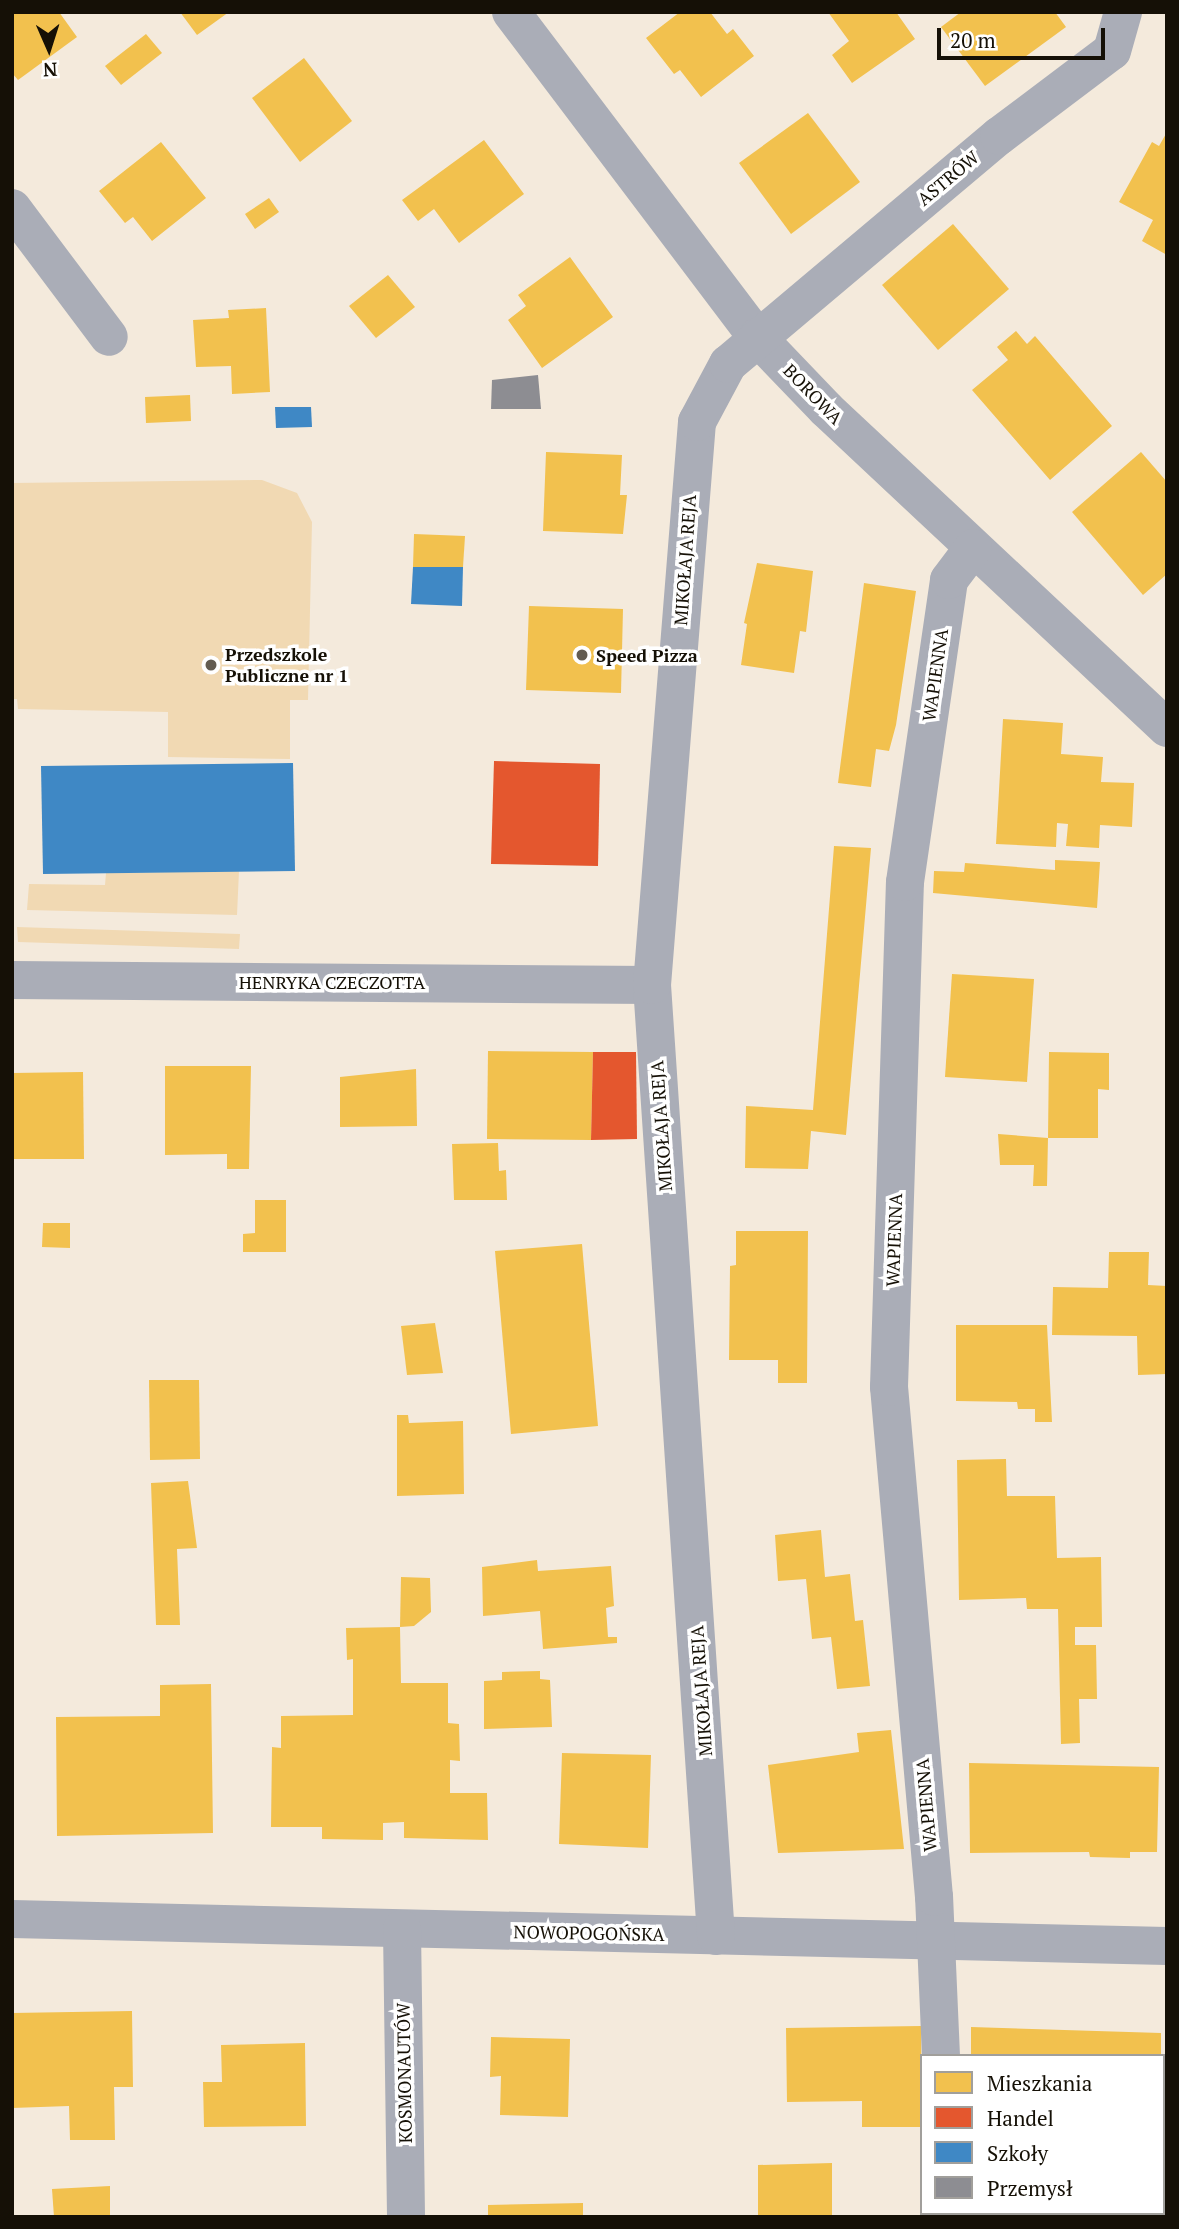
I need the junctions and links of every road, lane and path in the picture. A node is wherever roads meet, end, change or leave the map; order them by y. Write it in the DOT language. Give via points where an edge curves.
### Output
graph roads {
  1 [pos="511,12"];
  2 [pos="1123,12"];
  3 [pos="12,208"];
  4 [pos="109,337"];
  5 [pos="757,337"];
  6 [pos="973,548"];
  7 [pos="1167,728"];
  8 [pos="12,980"];
  9 [pos="652,985"];
  10 [pos="12,1919"];
  11 [pos="402,1929"];
  12 [pos="716,1936"];
  13 [pos="936,1941"];
  14 [pos="1167,1947"];
  15 [pos="941,2054"];
  16 [pos="406,2217"];
  1 -- 5 [label="street, BOROWA"];
  2 -- 5 [label="street, ASTRÓW" via="1112,51 999,136"];
  3 -- 4 [label="street"];
  5 -- 6 [label="street, BOROWA"];
  5 -- 9 [label="street, MIKOŁAJA REJA" via="728,364 697,422"];
  6 -- 7 [label="street, BOROWA"];
  6 -- 13 [label="street, WAPIENNA" via="949,580 905,882 890,1360"];
  8 -- 9 [label="street, HENRYKA CZECZOTTA"];
  9 -- 12 [label="street, MIKOŁAJA REJA"];
  10 -- 11 [label="street, NOWOPOGOŃSKA"];
  11 -- 12 [label="street, NOWOPOGOŃSKA"];
  11 -- 16 [label="street, KOSMONAUTÓW"];
  12 -- 13 [label="street, NOWOPOGOŃSKA"];
  13 -- 14 [label="street, NOWOPOGOŃSKA"];
  13 -- 15 [label="street, WAPIENNA"];
}
